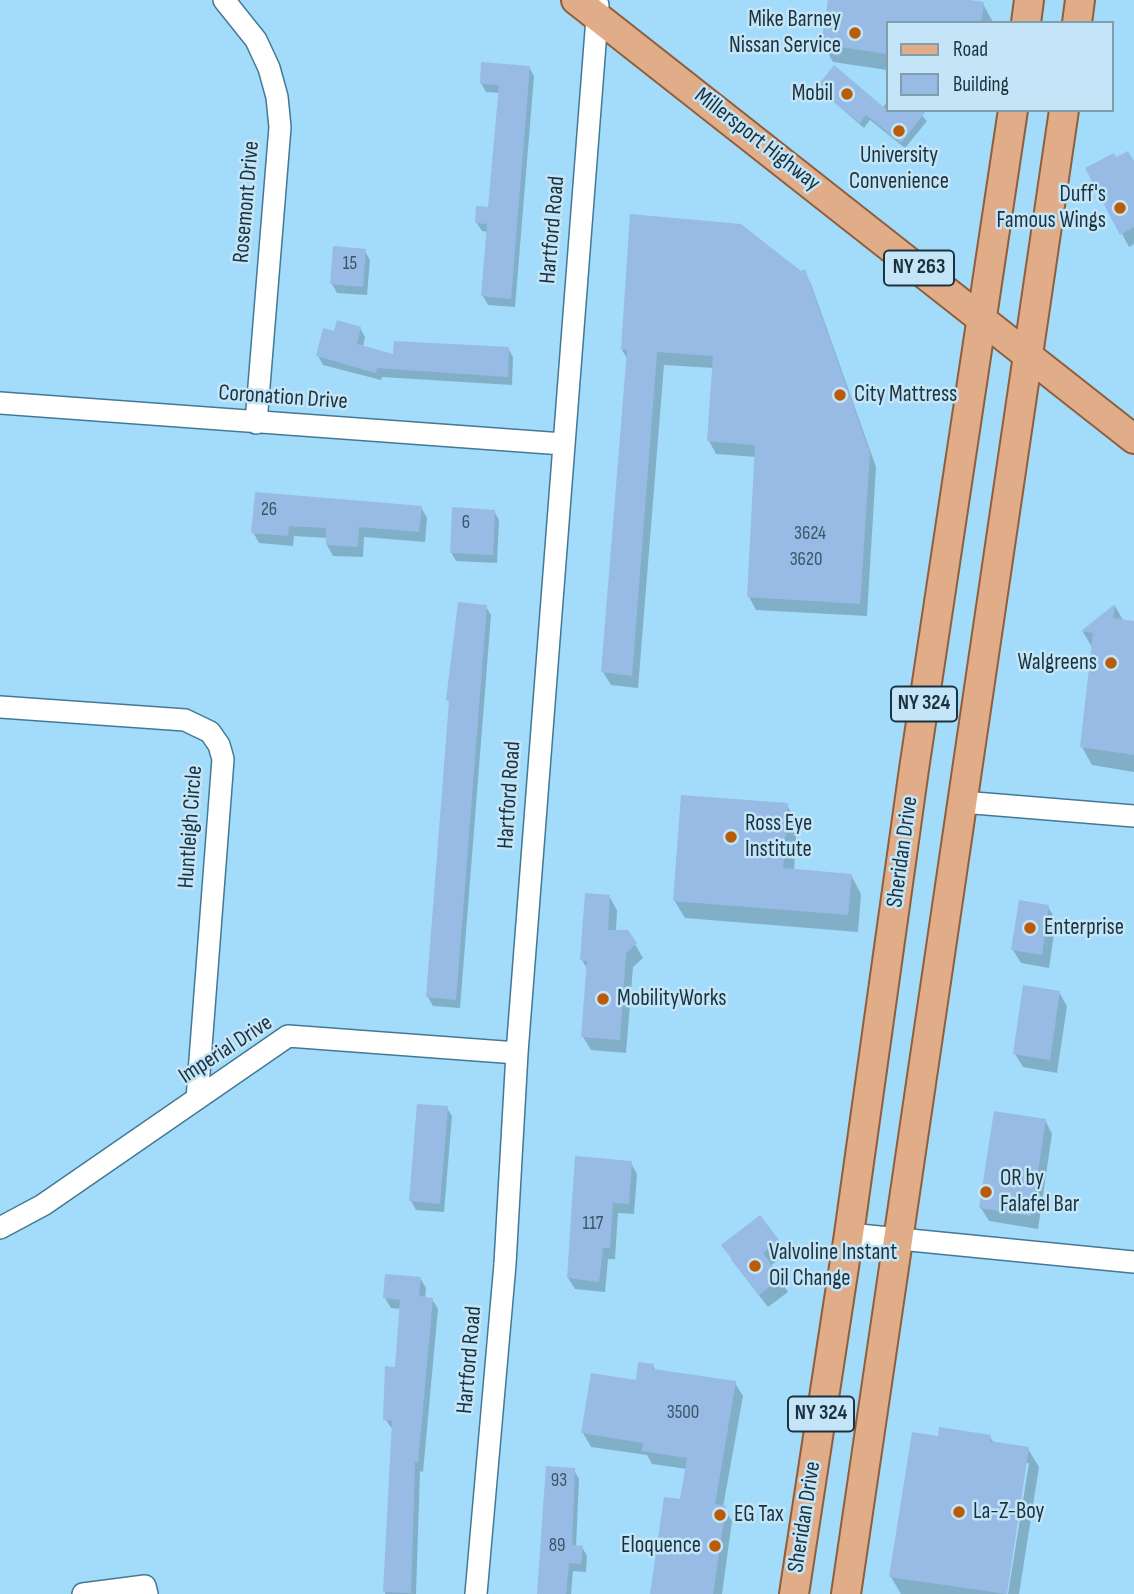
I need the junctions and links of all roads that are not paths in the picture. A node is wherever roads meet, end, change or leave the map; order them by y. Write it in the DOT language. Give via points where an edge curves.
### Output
graph roads {
  1 [pos="224,0"];
  2 [pos="1029,0"];
  3 [pos="1080,0"];
  4 [pos="591,5"];
  5 [pos="1026,21"];
  6 [pos="1077,21"];
  7 [pos="1013,112"];
  8 [pos="1064,112"];
  9 [pos="982,318"];
  10 [pos="1028,356"];
  11 [pos="0,403"];
  12 [pos="256,423"];
  13 [pos="1131,431"];
  14 [pos="563,444"];
  15 [pos="0,707"];
  16 [pos="962,802"];
  17 [pos="1134,816"];
  18 [pos="517,1053"];
  19 [pos="197,1099"];
  20 [pos="0,1228"];
  21 [pos="849,1234"];
  22 [pos="898,1238"];
  23 [pos="1134,1262"];
  24 [pos="83,1594"];
  25 [pos="147,1594"];
  26 [pos="476,1594"];
  27 [pos="794,1594"];
  28 [pos="846,1594"];
  1 -- 12 [label="street, Rosemont Drive" via="256,40 269,68 280,127"];
  2 -- 5 [label="main road"];
  3 -- 6 [label="main road"];
  4 -- 9 [label="main road, Millersport Highway / NY 263"];
  4 -- 14 [label="street, Hartford Road"];
  7 -- 9 [label="main road, Sheridan Drive / NY 324"];
  8 -- 10 [label="main road, NY 324"];
  9 -- 10 [label="main road, Millersport Highway / NY 263"];
  9 -- 21 [label="main road, Sheridan Drive / NY 324"];
  10 -- 13 [label="main road, Millersport Highway / NY 263"];
  10 -- 16 [label="main road, NY 324"];
  11 -- 12 [label="street, Coronation Drive"];
  12 -- 14 [label="street, Coronation Drive"];
  14 -- 18 [label="street, Hartford Road"];
  15 -- 19 [label="street, Huntleigh Circle" via="185,720 210,732 219,745 223,759"];
  16 -- 17 [label="street"];
  16 -- 22 [label="main road, NY 324"];
  18 -- 19 [label="street, Imperial Drive" via="288,1036"];
  18 -- 26 [label="street, Hartford Road" via="505,1264"];
  19 -- 20 [label="street, Imperial Drive" via="43,1205"];
  21 -- 22 [label="street"];
  21 -- 27 [label="main road, Sheridan Drive / NY 324"];
  22 -- 23 [label="street"];
  22 -- 28 [label="main road, NY 324"];
  24 -- 25 [label="street" via="145,1586"];
}
